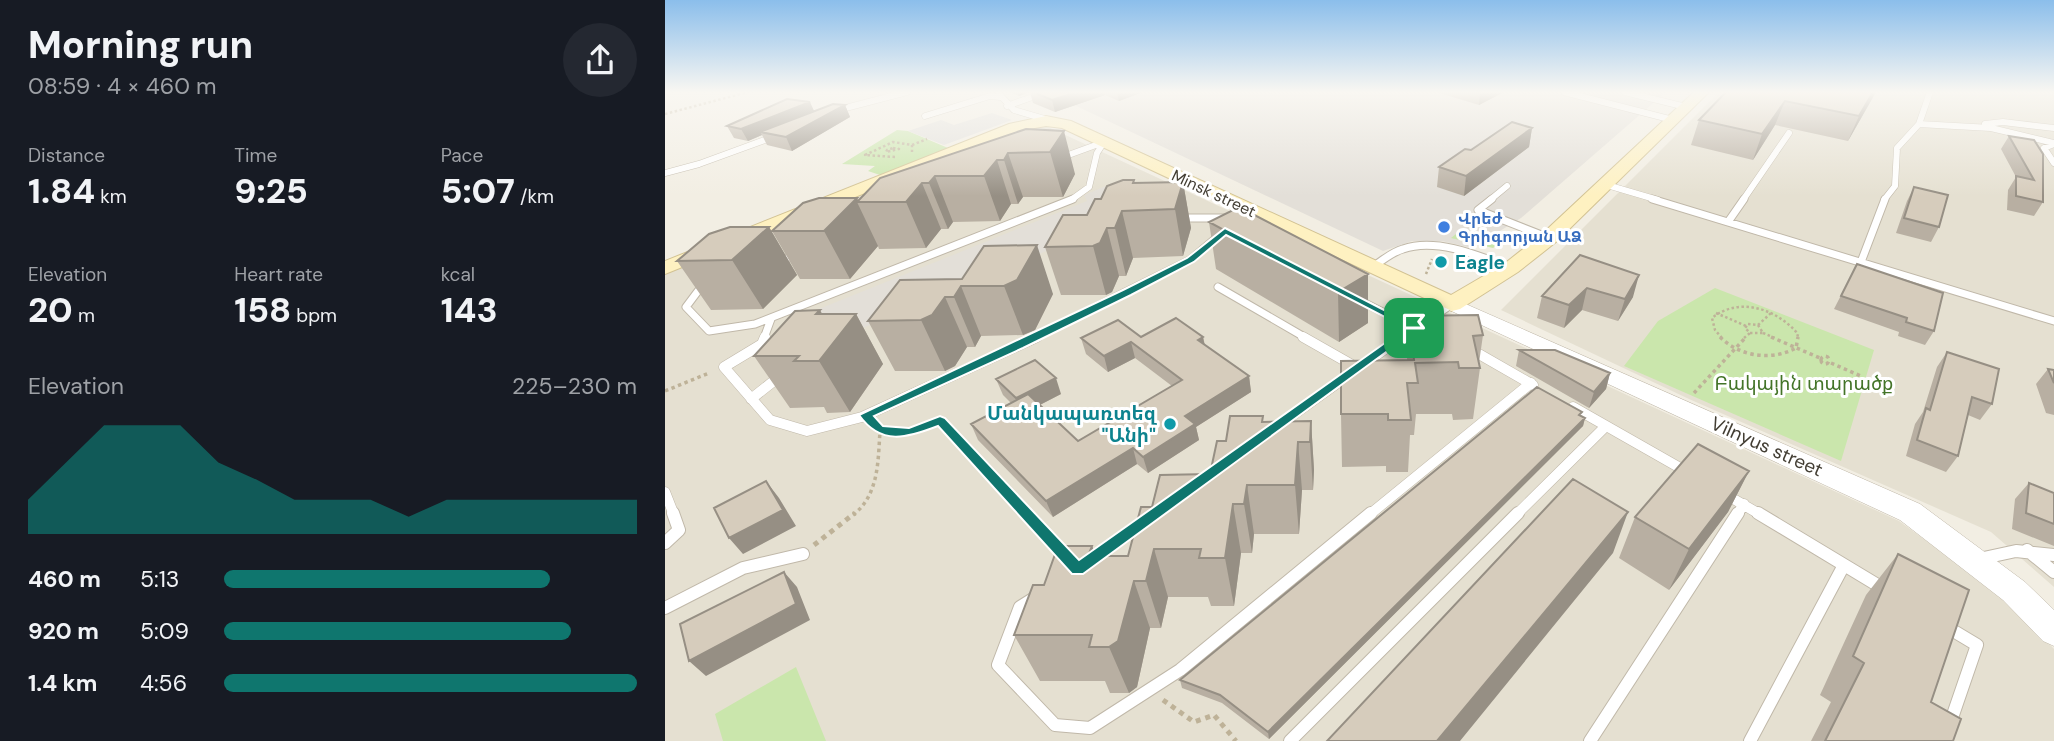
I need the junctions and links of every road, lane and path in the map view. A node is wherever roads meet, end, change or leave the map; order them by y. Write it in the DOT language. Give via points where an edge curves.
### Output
graph roads {
  1 [pos="1017,127"];
  2 [pos="1071,127"];
  3 [pos="1667,127"];
  4 [pos="1917,127"];
  5 [pos="1971,127"];
  6 [pos="784,132"];
  7 [pos="1789,133"];
  8 [pos="927,139"];
  9 [pos="1104,142"];
  10 [pos="2054,143"];
  11 [pos="881,145"];
  12 [pos="912,145"];
  13 [pos="888,151"];
  14 [pos="877,156"];
  15 [pos="925,163"];
  16 [pos="2054,163"];
  17 [pos="665,173"];
  18 [pos="1607,185"];
  19 [pos="1507,186"];
  20 [pos="1167,218"];
  21 [pos="1728,222"];
  22 [pos="1225,231"];
  23 [pos="1237,237"];
  24 [pos="1549,238"];
  25 [pos="1861,262"];
  26 [pos="1374,266"];
  27 [pos="665,268"];
  28 [pos="1511,268"];
  29 [pos="1218,287"];
  30 [pos="1343,292"];
  31 [pos="1452,304"];
  32 [pos="1716,313"];
  33 [pos="1771,313"];
  34 [pos="771,318"];
  35 [pos="2054,321"];
  36 [pos="1418,325"];
  37 [pos="1758,325"];
  38 [pos="1746,326"];
  39 [pos="1434,329"];
  40 [pos="1750,333"];
  41 [pos="1763,333"];
  42 [pos="1458,343"];
  43 [pos="1734,346"];
  44 [pos="1796,348"];
  45 [pos="724,368"];
  46 [pos="1358,368"];
  47 [pos="784,373"];
  48 [pos="1863,377"];
  49 [pos="665,391"];
  50 [pos="751,399"];
  51 [pos="1563,402"];
  52 [pos="1681,408"];
  53 [pos="865,415"];
  54 [pos="1606,426"];
  55 [pos="880,431"];
  56 [pos="1268,432"];
  57 [pos="1698,478"];
  58 [pos="1709,485"];
  59 [pos="665,492"];
  60 [pos="1744,504"];
  61 [pos="1156,513"];
  62 [pos="665,543"];
  63 [pos="2025,549"];
  64 [pos="803,554"];
  65 [pos="2054,555"];
  66 [pos="1974,561"];
  67 [pos="1844,565"];
  68 [pos="1077,569"];
  69 [pos="2054,572"];
  70 [pos="1050,587"];
  71 [pos="1899,598"];
  72 [pos="665,608"];
  73 [pos="1933,618"];
  74 [pos="2054,631"];
  75 [pos="1150,691"];
  76 [pos="1236,741"];
  77 [pos="1290,741"];
  78 [pos="1590,741"];
  79 [pos="1750,741"];
  80 [pos="1944,741"];
  1 -- 15 [label="main road, Minsk street"];
  2 -- 9 [label="main road, Minsk street"];
  3 -- 18 [label="main road"];
  4 -- 25 [label="lane" via="1897,148 1895,186 1886,195"];
  5 -- 10 [label="lane"];
  6 -- 17 [label="lane"];
  7 -- 21 [label="lane"];
  8 -- 12 [label="path"];
  9 -- 26 [label="main road, Minsk street" via="1249,215"];
  9 -- 34 [label="lane" via="1089,187 1070,201"];
  9 -- 34 [label="lane" via="698,291 686,307 709,331"];
  10 -- 16 [label="lane" via="2044,148"];
  11 -- 12 [label="path" via="902,141"];
  11 -- 13 [label="path"];
  11 -- 14 [label="path" via="865,155"];
  12 -- 13 [label="path" via="913,152 904,155 896,152 899,149"];
  13 -- 14 [label="path"];
  14 -- 15 [label="path"];
  15 -- 27 [label="main road, Minsk street"];
  18 -- 21 [label="lane"];
  18 -- 24 [label="main road"];
  19 -- 24 [label="lane" via="1478,210"];
  20 -- 22 [label="lane" via="1232,222"];
  21 -- 25 [label="lane"];
  22 -- 23 [label="lane"];
  22 -- 53 [label="lane" via="1191,260"];
  24 -- 28 [label="main road"];
  25 -- 35 [label="lane"];
  26 -- 28 [label="lane" via="1403,248 1437,247"];
  26 -- 31 [label="main road, Minsk street"];
  28 -- 31 [label="main road"];
  29 -- 46 [label="lane"];
  30 -- 36 [label="lane"];
  31 -- 36 [label="lane"];
  31 -- 52 [label="street, Vilnyus street"];
  32 -- 33 [label="path" via="1742,306"];
  32 -- 38 [label="path"];
  32 -- 43 [label="path" via="1712,318 1716,332"];
  33 -- 37 [label="path"];
  33 -- 44 [label="path" via="1793,327 1799,341"];
  34 -- 45 [label="lane" via="762,344"];
  36 -- 39 [label="lane"];
  36 -- 46 [label="lane"];
  37 -- 38 [label="path"];
  37 -- 41 [label="path"];
  38 -- 40 [label="path"];
  40 -- 41 [label="path"];
  40 -- 43 [label="path"];
  41 -- 44 [label="path"];
  42 -- 75 [label="lane" via="1536,386"];
  43 -- 44 [label="path" via="1771,356"];
  43 -- 52 [label="path"];
  44 -- 48 [label="path"];
  45 -- 49 [label="path"];
  45 -- 50 [label="lane"];
  46 -- 56 [label="lane"];
  47 -- 50 [label="lane"];
  50 -- 53 [label="lane" via="769,420 807,431"];
  51 -- 54 [label="lane"];
  52 -- 66 [label="street, Vilnyus street" via="1910,512"];
  53 -- 55 [label="path"];
  54 -- 57 [label="lane"];
  54 -- 77 [label="lane"];
  55 -- 64 [label="path" via="876,482 860,510"];
  55 -- 68 [label="path" via="910,433 940,421"];
  58 -- 60 [label="lane"];
  59 -- 62 [label="lane" via="679,530"];
  60 -- 67 [label="lane"];
  60 -- 78 [label="lane"];
  61 -- 68 [label="lane"];
  63 -- 65 [label="lane"];
  63 -- 66 [label="lane" via="1999,551"];
  63 -- 69 [label="lane"];
  64 -- 72 [label="lane" via="743,568"];
  66 -- 74 [label="street, Vilnyus street" via="2014,591"];
  67 -- 71 [label="lane"];
  67 -- 79 [label="lane"];
  70 -- 75 [label="lane" via="1020,607 998,665 1055,725 1090,728"];
  73 -- 80 [label="lane" via="1977,645"];
  75 -- 76 [label="path" via="1194,722 1214,715"];
}
